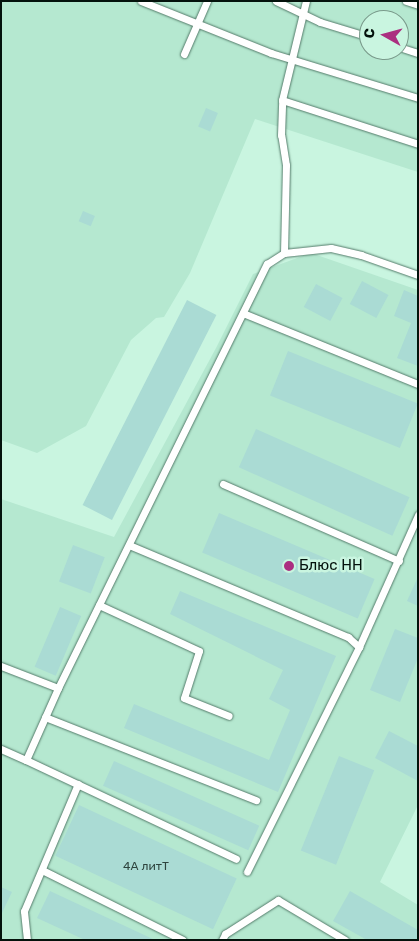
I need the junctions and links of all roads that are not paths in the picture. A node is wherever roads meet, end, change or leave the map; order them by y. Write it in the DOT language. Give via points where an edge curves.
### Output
graph roads {
  1 [pos="141,1"];
  2 [pos="207,1"];
  3 [pos="276,1"];
  4 [pos="306,1"];
  5 [pos="406,1"];
  6 [pos="418,5"];
  7 [pos="303,13"];
  8 [pos="197,23"];
  9 [pos="359,34"];
  10 [pos="184,54"];
  11 [pos="293,58"];
  12 [pos="418,98"];
  13 [pos="282,100"];
  14 [pos="418,144"];
  15 [pos="284,253"];
  16 [pos="418,274"];
  17 [pos="243,313"];
  18 [pos="418,384"];
  19 [pos="223,484"];
  20 [pos="418,516"];
  21 [pos="128,545"];
  22 [pos="399,561"];
  23 [pos="99,605"];
  24 [pos="359,647"];
  25 [pos="1,666"];
  26 [pos="58,688"];
  27 [pos="229,716"];
  28 [pos="45,717"];
  29 [pos="1,749"];
  30 [pos="26,760"];
  31 [pos="78,784"];
  32 [pos="256,800"];
  33 [pos="236,859"];
  34 [pos="42,870"];
  35 [pos="247,872"];
  36 [pos="27,940"];
  37 [pos="183,940"];
  38 [pos="222,940"];
  39 [pos="345,940"];
  1 -- 8 [label="lane"];
  2 -- 8 [label="lane"];
  3 -- 7 [label="lane"];
  4 -- 7 [label="lane"];
  5 -- 6 [label="lane"];
  7 -- 9 [label="lane"];
  7 -- 11 [label="lane"];
  8 -- 10 [label="lane"];
  8 -- 11 [label="lane" via="271,53"];
  11 -- 12 [label="lane"];
  11 -- 13 [label="lane"];
  13 -- 14 [label="lane"];
  13 -- 15 [label="lane" via="281,135 286,165"];
  15 -- 16 [label="lane" via="331,248"];
  15 -- 17 [label="lane" via="267,264"];
  17 -- 18 [label="lane"];
  17 -- 21 [label="lane"];
  19 -- 22 [label="lane"];
  20 -- 22 [label="lane"];
  21 -- 23 [label="lane"];
  21 -- 24 [label="lane" via="348,637"];
  22 -- 24 [label="lane"];
  23 -- 26 [label="lane"];
  23 -- 27 [label="lane" via="199,651 184,698"];
  24 -- 35 [label="lane"];
  25 -- 26 [label="lane"];
  26 -- 28 [label="lane"];
  28 -- 30 [label="lane"];
  28 -- 32 [label="lane"];
  29 -- 30 [label="lane"];
  30 -- 31 [label="lane"];
  31 -- 33 [label="lane"];
  31 -- 34 [label="lane"];
  34 -- 36 [label="lane" via="24,911"];
  34 -- 37 [label="lane"];
  38 -- 39 [label="lane" via="225,934 278,900"];
}
